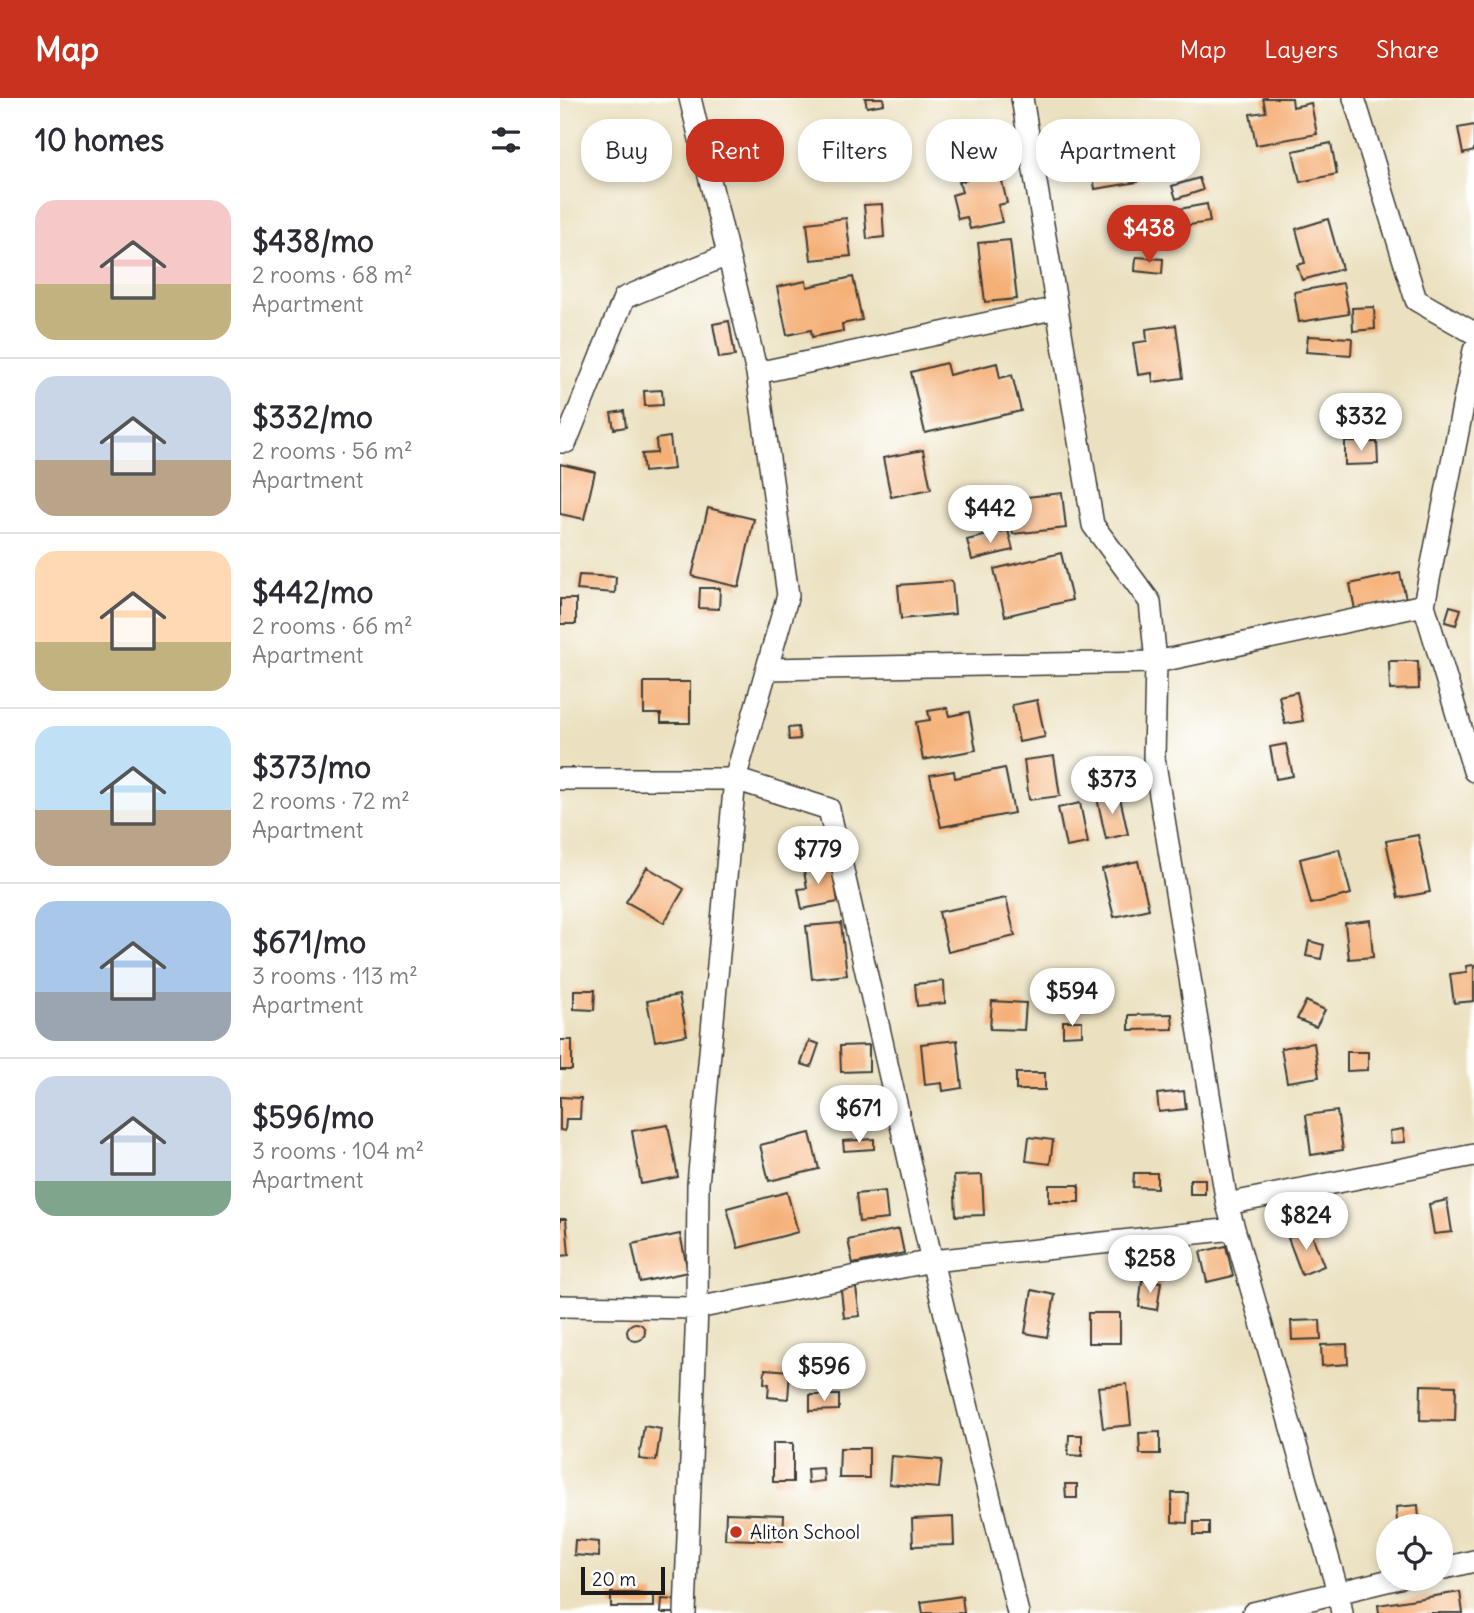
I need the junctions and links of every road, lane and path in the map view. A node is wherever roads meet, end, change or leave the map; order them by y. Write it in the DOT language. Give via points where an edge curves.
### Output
graph roads {
  1 [pos="690,98"];
  2 [pos="1354,98"];
  3 [pos="1025,99"];
  4 [pos="727,255"];
  5 [pos="1057,309"];
  6 [pos="1474,332"];
  7 [pos="1474,350"];
  8 [pos="757,373"];
  9 [pos="560,442"];
  10 [pos="1424,605"];
  11 [pos="1156,662"];
  12 [pos="766,669"];
  13 [pos="1474,771"];
  14 [pos="560,779"];
  15 [pos="735,779"];
  16 [pos="1474,1155"];
  17 [pos="1227,1204"];
  18 [pos="1234,1229"];
  19 [pos="932,1261"];
  20 [pos="560,1306"];
  21 [pos="697,1308"];
  22 [pos="1474,1562"];
  23 [pos="1453,1566"];
  24 [pos="1376,1588"];
  25 [pos="1340,1603"];
  26 [pos="685,1613"];
  27 [pos="1018,1613"];
  28 [pos="1253,1613"];
  1 -- 4 [label="street"];
  2 -- 6 [label="street" via="1416,300"];
  3 -- 5 [label="street"];
  4 -- 8 [label="street"];
  4 -- 9 [label="street" via="624,298 566,442"];
  5 -- 8 [label="street"];
  5 -- 11 [label="street" via="1093,525 1150,602"];
  7 -- 10 [label="street"];
  8 -- 12 [label="street" via="788,595"];
  10 -- 11 [label="street"];
  10 -- 13 [label="street"];
  11 -- 12 [label="street"];
  11 -- 17 [label="street" via="1154,758"];
  12 -- 15 [label="street"];
  14 -- 15 [label="street"];
  15 -- 19 [label="street" via="828,809"];
  15 -- 21 [label="street" via="698,1184"];
  16 -- 17 [label="street"];
  17 -- 18 [label="street"];
  18 -- 19 [label="street"];
  18 -- 25 [label="street"];
  19 -- 21 [label="street"];
  19 -- 27 [label="street"];
  20 -- 21 [label="street"];
  21 -- 26 [label="street"];
  22 -- 23 [label="street"];
  24 -- 25 [label="street"];
  25 -- 28 [label="street"];
}
